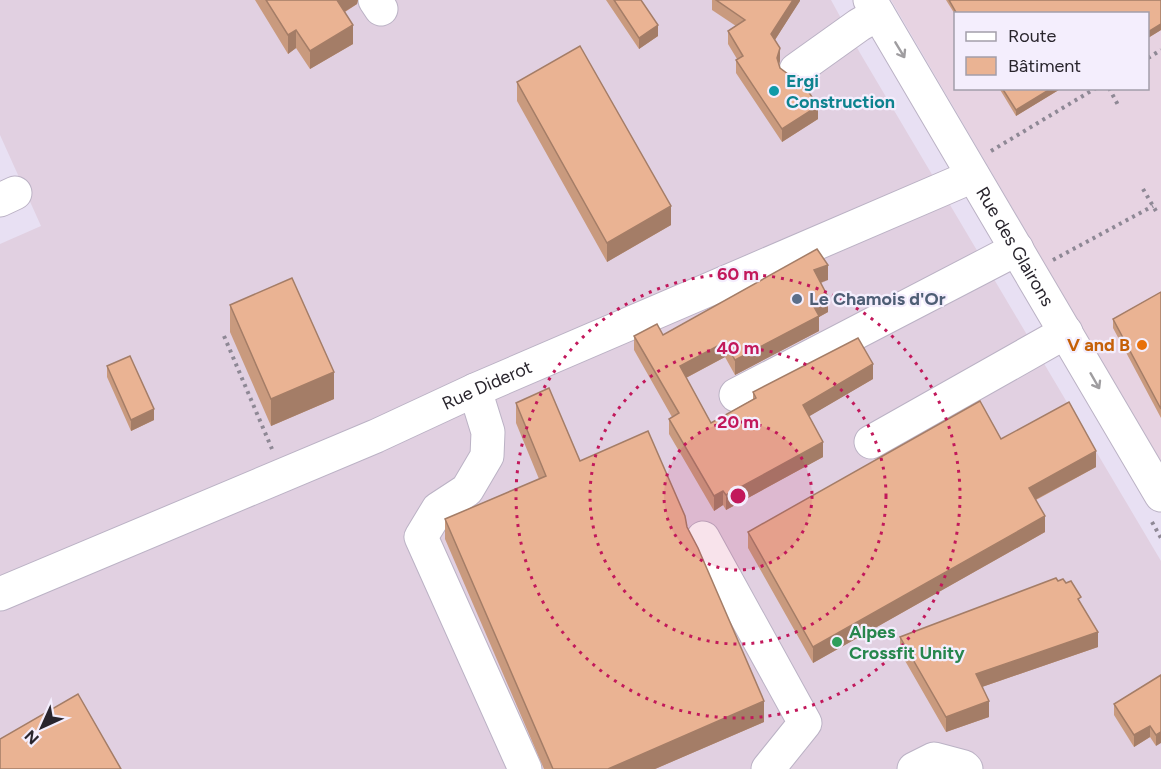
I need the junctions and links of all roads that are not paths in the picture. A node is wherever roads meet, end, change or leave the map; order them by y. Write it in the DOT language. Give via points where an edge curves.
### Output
graph roads {
  1 [pos="874,7"];
  2 [pos="796,70"];
  3 [pos="970,170"];
  4 [pos="1017,249"];
  5 [pos="1066,332"];
  6 [pos="475,390"];
  7 [pos="736,395"];
  8 [pos="871,442"];
  9 [pos="1161,495"];
  10 [pos="703,538"];
  11 [pos="0,594"];
  12 [pos="525,769"];
  13 [pos="768,769"];
  14 [pos="914,769"];
  15 [pos="966,769"];
  1 -- 2 [label="street" via="859,25"];
  1 -- 3 [label="street, Rue des Glairons, one-way"];
  3 -- 4 [label="street, Rue des Glairons"];
  3 -- 6 [label="street, Rue Diderot"];
  4 -- 5 [label="street, Rue des Glairons"];
  4 -- 7 [label="street"];
  5 -- 8 [label="street"];
  5 -- 9 [label="street, Rue des Glairons, one-way"];
  6 -- 11 [label="street, Rue Diderot" via="376,436"];
  6 -- 12 [label="street" via="488,432 487,456 467,489 438,509 421,537"];
  10 -- 13 [label="street" via="805,723"];
  14 -- 15 [label="street" via="933,759"];
}
